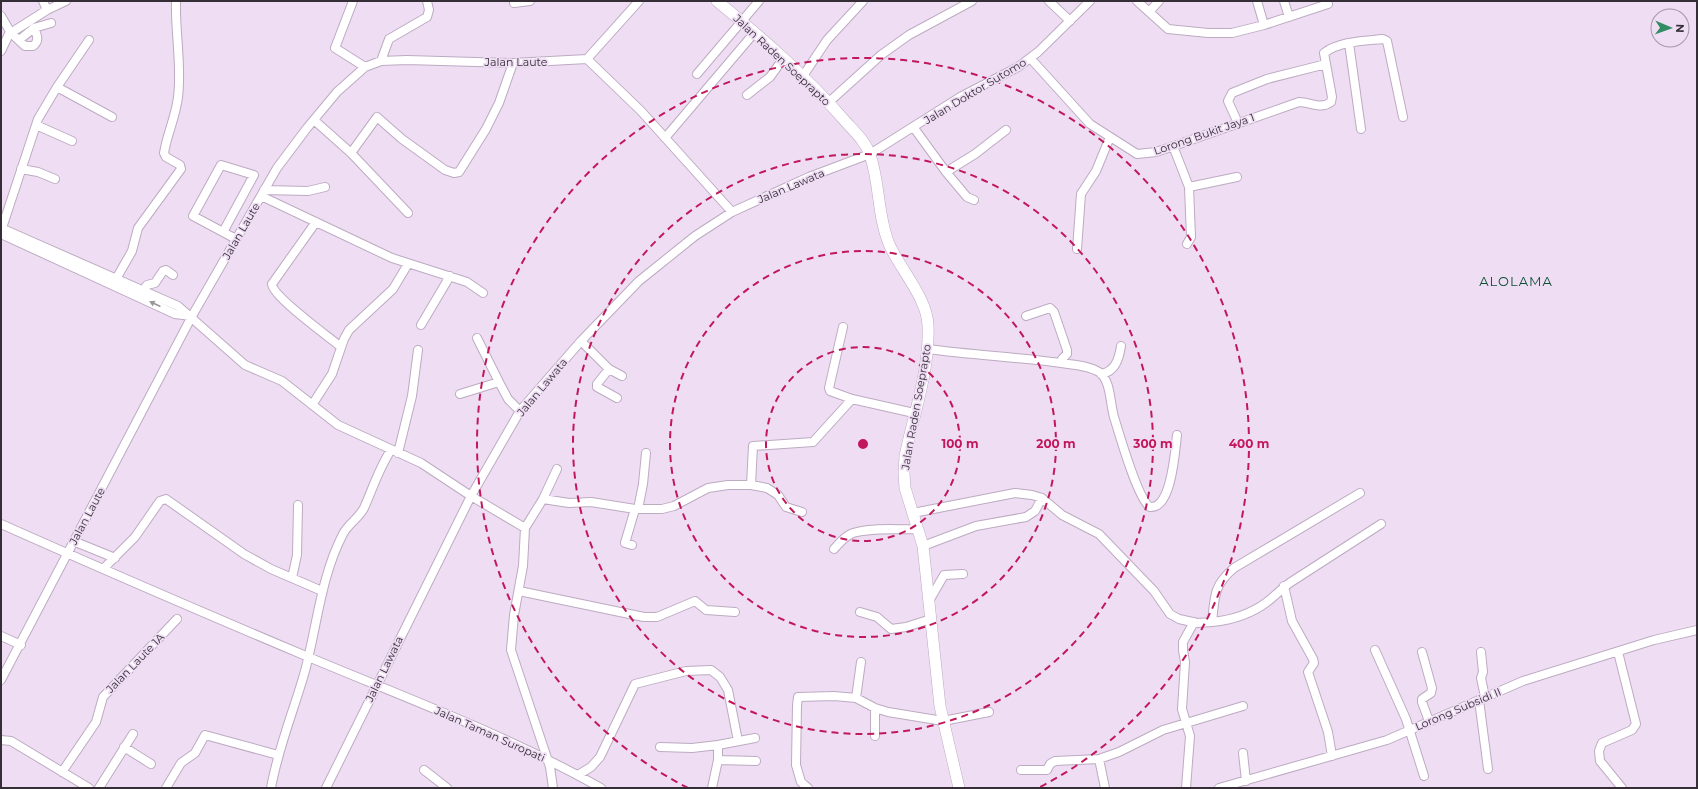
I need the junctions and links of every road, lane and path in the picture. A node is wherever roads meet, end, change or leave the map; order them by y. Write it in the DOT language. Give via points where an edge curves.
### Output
graph roads {
  1 [pos="43,1"];
  2 [pos="66,1"];
  3 [pos="176,1"];
  4 [pos="353,1"];
  5 [pos="427,1"];
  6 [pos="530,1"];
  7 [pos="639,1"];
  8 [pos="717,1"];
  9 [pos="759,1"];
  10 [pos="863,1"];
  11 [pos="972,1"];
  12 [pos="1048,1"];
  13 [pos="1090,1"];
  14 [pos="1137,1"];
  15 [pos="1159,1"];
  16 [pos="1257,1"];
  17 [pos="1284,1"];
  18 [pos="55,3"];
  19 [pos="514,3"];
  20 [pos="1328,4"];
  21 [pos="47,10"];
  22 [pos="1149,12"];
  23 [pos="1,16"];
  24 [pos="1289,17"];
  25 [pos="741,21"];
  26 [pos="1070,22"];
  27 [pos="51,24"];
  28 [pos="1264,26"];
  29 [pos="34,28"];
  30 [pos="755,32"];
  31 [pos="11,33"];
  32 [pos="19,40"];
  33 [pos="89,40"];
  34 [pos="1349,44"];
  35 [pos="1,51"];
  36 [pos="1031,58"];
  37 [pos="783,59"];
  38 [pos="587,60"];
  39 [pos="381,61"];
  40 [pos="512,62"];
  41 [pos="365,67"];
  42 [pos="1326,67"];
  43 [pos="697,74"];
  44 [pos="803,76"];
  45 [pos="57,86"];
  46 [pos="747,95"];
  47 [pos="828,102"];
  48 [pos="112,117"];
  49 [pos="1403,117"];
  50 [pos="314,120"];
  51 [pos="1238,123"];
  52 [pos="36,125"];
  53 [pos="914,128"];
  54 [pos="1361,129"];
  55 [pos="1006,130"];
  56 [pos="1110,137"];
  57 [pos="665,138"];
  58 [pos="72,141"];
  59 [pos="1173,146"];
  60 [pos="351,152"];
  61 [pos="870,154"];
  62 [pos="21,169"];
  63 [pos="946,172"];
  64 [pos="1237,177"];
  65 [pos="55,179"];
  66 [pos="325,187"];
  67 [pos="1189,187"];
  68 [pos="263,193"];
  69 [pos="974,200"];
  70 [pos="732,212"];
  71 [pos="408,213"];
  72 [pos="316,222"];
  73 [pos="225,229"];
  74 [pos="1,230"];
  75 [pos="238,236"];
  76 [pos="1187,244"];
  77 [pos="1077,249"];
  78 [pos="408,264"];
  79 [pos="173,275"];
  80 [pos="450,276"];
  81 [pos="116,279"];
  82 [pos="143,290"];
  83 [pos="483,292"];
  84 [pos="192,316"];
  85 [pos="1026,316"];
  86 [pos="421,325"];
  87 [pos="843,327"];
  88 [pos="477,338"];
  89 [pos="581,341"];
  90 [pos="1121,346"];
  91 [pos="341,347"];
  92 [pos="928,349"];
  93 [pos="418,350"];
  94 [pos="1061,363"];
  95 [pos="609,369"];
  96 [pos="1101,374"];
  97 [pos="622,376"];
  98 [pos="499,382"];
  99 [pos="460,394"];
  100 [pos="617,398"];
  101 [pos="852,399"];
  102 [pos="312,405"];
  103 [pos="520,410"];
  104 [pos="914,413"];
  105 [pos="1177,435"];
  106 [pos="395,452"];
  107 [pos="646,453"];
  108 [pos="557,469"];
  109 [pos="751,485"];
  110 [pos="1360,492"];
  111 [pos="470,496"];
  112 [pos="1042,498"];
  113 [pos="543,499"];
  114 [pos="298,505"];
  115 [pos="637,509"];
  116 [pos="802,512"];
  117 [pos="913,513"];
  118 [pos="1,524"];
  119 [pos="1381,524"];
  120 [pos="525,528"];
  121 [pos="917,529"];
  122 [pos="73,541"];
  123 [pos="632,545"];
  124 [pos="923,546"];
  125 [pos="834,549"];
  126 [pos="67,553"];
  127 [pos="115,558"];
  128 [pos="103,569"];
  129 [pos="963,574"];
  130 [pos="292,578"];
  131 [pos="1284,586"];
  132 [pos="322,591"];
  133 [pos="519,591"];
  134 [pos="930,601"];
  135 [pos="735,612"];
  136 [pos="860,612"];
  137 [pos="931,619"];
  138 [pos="177,620"];
  139 [pos="1194,622"];
  140 [pos="1212,622"];
  141 [pos="1697,630"];
  142 [pos="1,636"];
  143 [pos="20,645"];
  144 [pos="1375,650"];
  145 [pos="1422,652"];
  146 [pos="1481,652"];
  147 [pos="1618,652"];
  148 [pos="308,657"];
  149 [pos="861,662"];
  150 [pos="1,680"];
  151 [pos="376,684"];
  152 [pos="856,698"];
  153 [pos="1482,698"];
  154 [pos="1243,706"];
  155 [pos="875,708"];
  156 [pos="990,712"];
  157 [pos="943,721"];
  158 [pos="1429,721"];
  159 [pos="1186,723"];
  160 [pos="1409,730"];
  161 [pos="133,734"];
  162 [pos="875,736"];
  163 [pos="755,738"];
  164 [pos="1,740"];
  165 [pos="738,741"];
  166 [pos="718,745"];
  167 [pos="124,747"];
  168 [pos="660,748"];
  169 [pos="1243,753"];
  170 [pos="278,755"];
  171 [pos="1332,756"];
  172 [pos="545,757"];
  173 [pos="1099,759"];
  174 [pos="718,760"];
  175 [pos="756,761"];
  176 [pos="151,764"];
  177 [pos="1488,769"];
  178 [pos="424,770"];
  179 [pos="1021,770"];
  180 [pos="62,772"];
  181 [pos="578,775"];
  182 [pos="1424,776"];
  183 [pos="1246,781"];
  184 [pos="89,788"];
  185 [pos="99,788"];
  186 [pos="166,788"];
  187 [pos="272,788"];
  188 [pos="326,788"];
  189 [pos="447,788"];
  190 [pos="553,788"];
  191 [pos="601,788"];
  192 [pos="712,788"];
  193 [pos="808,788"];
  194 [pos="959,788"];
  195 [pos="1105,788"];
  196 [pos="1186,788"];
  197 [pos="1219,788"];
  198 [pos="1622,788"];
  1 -- 21 [label="street"];
  2 -- 18 [label="street"];
  3 -- 81 [label="street" via="178,98 164,153 181,169 138,228 132,251"];
  4 -- 41 [label="street" via="334,48"];
  5 -- 39 [label="street" via="427,17 389,39"];
  6 -- 19 [label="street"];
  7 -- 38 [label="street"];
  8 -- 25 [label="highway, Jalan Raden Soeprapto"];
  9 -- 25 [label="street"];
  10 -- 44 [label="street" via="828,40"];
  11 -- 47 [label="street" via="909,34"];
  12 -- 26 [label="street"];
  13 -- 26 [label="street, Jalan Doktor Sutomo"];
  14 -- 22 [label="street"];
  15 -- 22 [label="street"];
  16 -- 28 [label="street"];
  17 -- 24 [label="street"];
  18 -- 21 [label="street"];
  20 -- 24 [label="street"];
  21 -- 31 [label="street"];
  22 -- 28 [label="street" via="1168,29 1232,33"];
  23 -- 31 [label="street"];
  24 -- 28 [label="street"];
  25 -- 30 [label="highway, Jalan Raden Soeprapto"];
  25 -- 43 [label="street"];
  26 -- 36 [label="street, Jalan Doktor Sutomo"];
  27 -- 29 [label="street"];
  29 -- 32 [label="street"];
  29 -- 32 [label="street" via="37,37 35,44 25,46"];
  30 -- 37 [label="highway, Jalan Raden Soeprapto"];
  30 -- 57 [label="street"];
  31 -- 32 [label="street"];
  31 -- 35 [label="street"];
  33 -- 45 [label="street"];
  34 -- 42 [label="street" via="1324,53"];
  34 -- 49 [label="street" via="1384,39 1387,41"];
  34 -- 54 [label="street"];
  36 -- 53 [label="street, Jalan Doktor Sutomo" via="962,96"];
  36 -- 56 [label="street, Lorong Bukit Jaya 1" via="1080,114"];
  37 -- 44 [label="highway, Jalan Raden Soeprapto"];
  37 -- 46 [label="street" via="770,77"];
  38 -- 40 [label="street, Jalan Laute"];
  38 -- 57 [label="street" via="641,111"];
  39 -- 40 [label="street, Jalan Laute"];
  39 -- 41 [label="street, Jalan Laute"];
  40 -- 60 [label="street" via="499,102 486,129 459,172 448,172 402,139 377,117"];
  41 -- 50 [label="street, Jalan Laute" via="349,80"];
  42 -- 51 [label="street" via="1267,79 1232,92 1228,101"];
  42 -- 51 [label="street, Lorong Bukit Jaya 1" via="1331,102 1313,106 1299,102"];
  44 -- 47 [label="highway, Jalan Raden Soeprapto"];
  45 -- 48 [label="street"];
  45 -- 52 [label="street"];
  47 -- 61 [label="highway, Jalan Raden Soeprapto"];
  50 -- 60 [label="street"];
  50 -- 68 [label="street, Jalan Laute" via="277,168"];
  51 -- 59 [label="street, Lorong Bukit Jaya 1"];
  52 -- 58 [label="street"];
  52 -- 62 [label="street"];
  53 -- 61 [label="street, Jalan Doktor Sutomo"];
  53 -- 63 [label="street"];
  55 -- 63 [label="street"];
  56 -- 59 [label="street, Lorong Bukit Jaya 1" via="1137,154 1156,152"];
  56 -- 77 [label="street" via="1096,171 1081,194"];
  57 -- 70 [label="street"];
  59 -- 67 [label="street"];
  60 -- 71 [label="street"];
  61 -- 70 [label="street, Jalan Lawata" via="809,177"];
  61 -- 92 [label="highway, Jalan Raden Soeprapto" via="888,242 926,314"];
  62 -- 65 [label="street"];
  62 -- 74 [label="street"];
  63 -- 69 [label="street" via="960,190"];
  64 -- 67 [label="street"];
  66 -- 68 [label="street" via="308,191"];
  67 -- 76 [label="street" via="1191,237"];
  68 -- 72 [label="street"];
  68 -- 75 [label="street, Jalan Laute"];
  70 -- 89 [label="street, Jalan Lawata" via="695,236 639,281"];
  72 -- 78 [label="street"];
  72 -- 91 [label="street" via="272,284 272,289"];
  73 -- 73 [label="street" via="254,175 221,165 193,216"];
  73 -- 75 [label="street"];
  74 -- 81 [label="street"];
  84 -- 74 [label="street, one-way" via="175,314"];
  75 -- 84 [label="street, Jalan Laute"];
  78 -- 80 [label="street"];
  78 -- 91 [label="street" via="393,289 349,330"];
  79 -- 82 [label="street" via="166,270 163,271 155,283"];
  80 -- 83 [label="street" via="473,284"];
  80 -- 86 [label="street"];
  81 -- 82 [label="street"];
  82 -- 84 [label="street" via="178,306"];
  84 -- 102 [label="street" via="245,365 282,381"];
  84 -- 122 [label="street, Jalan Laute"];
  85 -- 94 [label="street" via="1046,308 1054,312 1067,350"];
  87 -- 101 [label="street" via="829,388 830,391"];
  88 -- 98 [label="street"];
  89 -- 95 [label="street"];
  89 -- 103 [label="street, Jalan Lawata"];
  90 -- 96 [label="street" via="1113,368"];
  91 -- 102 [label="street" via="332,374"];
  92 -- 94 [label="street"];
  92 -- 104 [label="highway, Jalan Raden Soeprapto"];
  93 -- 106 [label="street" via="412,396"];
  94 -- 96 [label="street" via="1086,367"];
  95 -- 97 [label="street"];
  95 -- 100 [label="street" via="597,387"];
  96 -- 105 [label="street" via="1107,384 1114,416 1134,477 1143,500 1150,507 1161,503 1165,494 1175,461"];
  98 -- 99 [label="street"];
  98 -- 103 [label="street" via="508,399"];
  101 -- 104 [label="street"];
  101 -- 109 [label="street" via="813,442 753,446"];
  102 -- 106 [label="street" via="338,425"];
  103 -- 111 [label="street, Jalan Lawata"];
  104 -- 117 [label="highway, Jalan Raden Soeprapto" via="904,472 905,488"];
  106 -- 111 [label="street" via="421,463"];
  106 -- 132 [label="street" via="380,470 363,509 344,533"];
  107 -- 115 [label="street"];
  108 -- 113 [label="street"];
  109 -- 115 [label="street" via="708,488 670,508"];
  109 -- 116 [label="street" via="767,488 778,495 786,507"];
  110 -- 140 [label="street" via="1234,568 1220,582"];
  111 -- 120 [label="street"];
  111 -- 151 [label="street, Jalan Lawata"];
  112 -- 117 [label="street" via="1014,494"];
  112 -- 124 [label="street" via="1030,516 976,526"];
  112 -- 139 [label="street" via="1062,515 1099,534 1154,591 1170,614"];
  113 -- 115 [label="street" via="569,503 591,502"];
  113 -- 120 [label="street"];
  114 -- 130 [label="street" via="297,555"];
  115 -- 123 [label="street" via="625,543"];
  117 -- 121 [label="highway, Jalan Raden Soeprapto"];
  118 -- 126 [label="street, Jalan Taman Suropati"];
  119 -- 131 [label="street"];
  120 -- 133 [label="street"];
  121 -- 124 [label="highway, Jalan Raden Soeprapto"];
  121 -- 125 [label="street" via="853,533"];
  122 -- 126 [label="street, Jalan Laute"];
  122 -- 127 [label="street"];
  124 -- 134 [label="highway, Jalan Raden Soeprapto"];
  126 -- 128 [label="street, Jalan Taman Suropati"];
  126 -- 143 [label="street, Jalan Laute"];
  127 -- 128 [label="street"];
  127 -- 130 [label="street" via="146,523 160,501 166,499 244,554"];
  128 -- 148 [label="street, Jalan Taman Suropati"];
  129 -- 134 [label="street" via="944,575"];
  130 -- 132 [label="street"];
  131 -- 140 [label="street" via="1267,602 1248,613 1229,621"];
  131 -- 171 [label="street" via="1292,621 1313,659 1314,663 1308,672 1328,732"];
  132 -- 148 [label="street"];
  133 -- 135 [label="street" via="644,617 657,617 695,601 706,610"];
  133 -- 172 [label="street" via="511,650"];
  134 -- 137 [label="highway, Jalan Raden Soeprapto"];
  136 -- 137 [label="street" via="877,617 891,630"];
  137 -- 157 [label="highway, Jalan Raden Soeprapto"];
  138 -- 180 [label="street, Jalan Laute 1A" via="103,697 96,722"];
  139 -- 140 [label="street"];
  139 -- 159 [label="street" via="1184,642 1182,709"];
  141 -- 147 [label="street, Lorong Subsidi II"];
  142 -- 143 [label="street"];
  143 -- 150 [label="street, Jalan Laute"];
  144 -- 160 [label="street"];
  145 -- 158 [label="street" via="1432,688 1431,693 1422,699"];
  146 -- 153 [label="street"];
  147 -- 153 [label="street, Lorong Subsidi II" via="1523,681"];
  147 -- 198 [label="street" via="1636,724 1632,730 1602,743 1599,756 1600,761"];
  148 -- 151 [label="street, Jalan Taman Suropati"];
  148 -- 170 [label="street"];
  149 -- 152 [label="street"];
  151 -- 172 [label="street, Jalan Taman Suropati"];
  151 -- 188 [label="street, Jalan Lawata"];
  152 -- 155 [label="street"];
  152 -- 193 [label="street" via="802,696 797,699 796,765 801,782"];
  153 -- 158 [label="street, Lorong Subsidi II"];
  153 -- 177 [label="street"];
  154 -- 159 [label="street"];
  155 -- 157 [label="street"];
  155 -- 162 [label="street"];
  156 -- 157 [label="street"];
  157 -- 194 [label="highway, Jalan Raden Soeprapto"];
  158 -- 160 [label="street, Lorong Subsidi II"];
  159 -- 173 [label="street" via="1163,730 1120,752"];
  159 -- 196 [label="street" via="1190,736"];
  160 -- 171 [label="street, Lorong Subsidi II" via="1387,740"];
  160 -- 182 [label="street"];
  161 -- 167 [label="street"];
  163 -- 165 [label="street"];
  164 -- 180 [label="street" via="11,741"];
  165 -- 166 [label="street"];
  165 -- 181 [label="street" via="728,690 720,677 711,670 686,671 635,684 600,757 591,767"];
  166 -- 168 [label="street"];
  166 -- 174 [label="street"];
  167 -- 176 [label="street"];
  167 -- 185 [label="street"];
  169 -- 183 [label="street"];
  170 -- 186 [label="street" via="205,735 195,753 181,764"];
  170 -- 187 [label="street"];
  171 -- 183 [label="street, Lorong Subsidi II"];
  172 -- 181 [label="street, Jalan Taman Suropati"];
  172 -- 190 [label="street" via="552,776"];
  173 -- 179 [label="street" via="1055,761 1047,770"];
  173 -- 195 [label="street"];
  174 -- 175 [label="street"];
  174 -- 192 [label="street"];
  178 -- 189 [label="street"];
  180 -- 184 [label="street"];
  181 -- 191 [label="street, Jalan Taman Suropati"];
  183 -- 197 [label="street, Lorong Subsidi II"];
}
